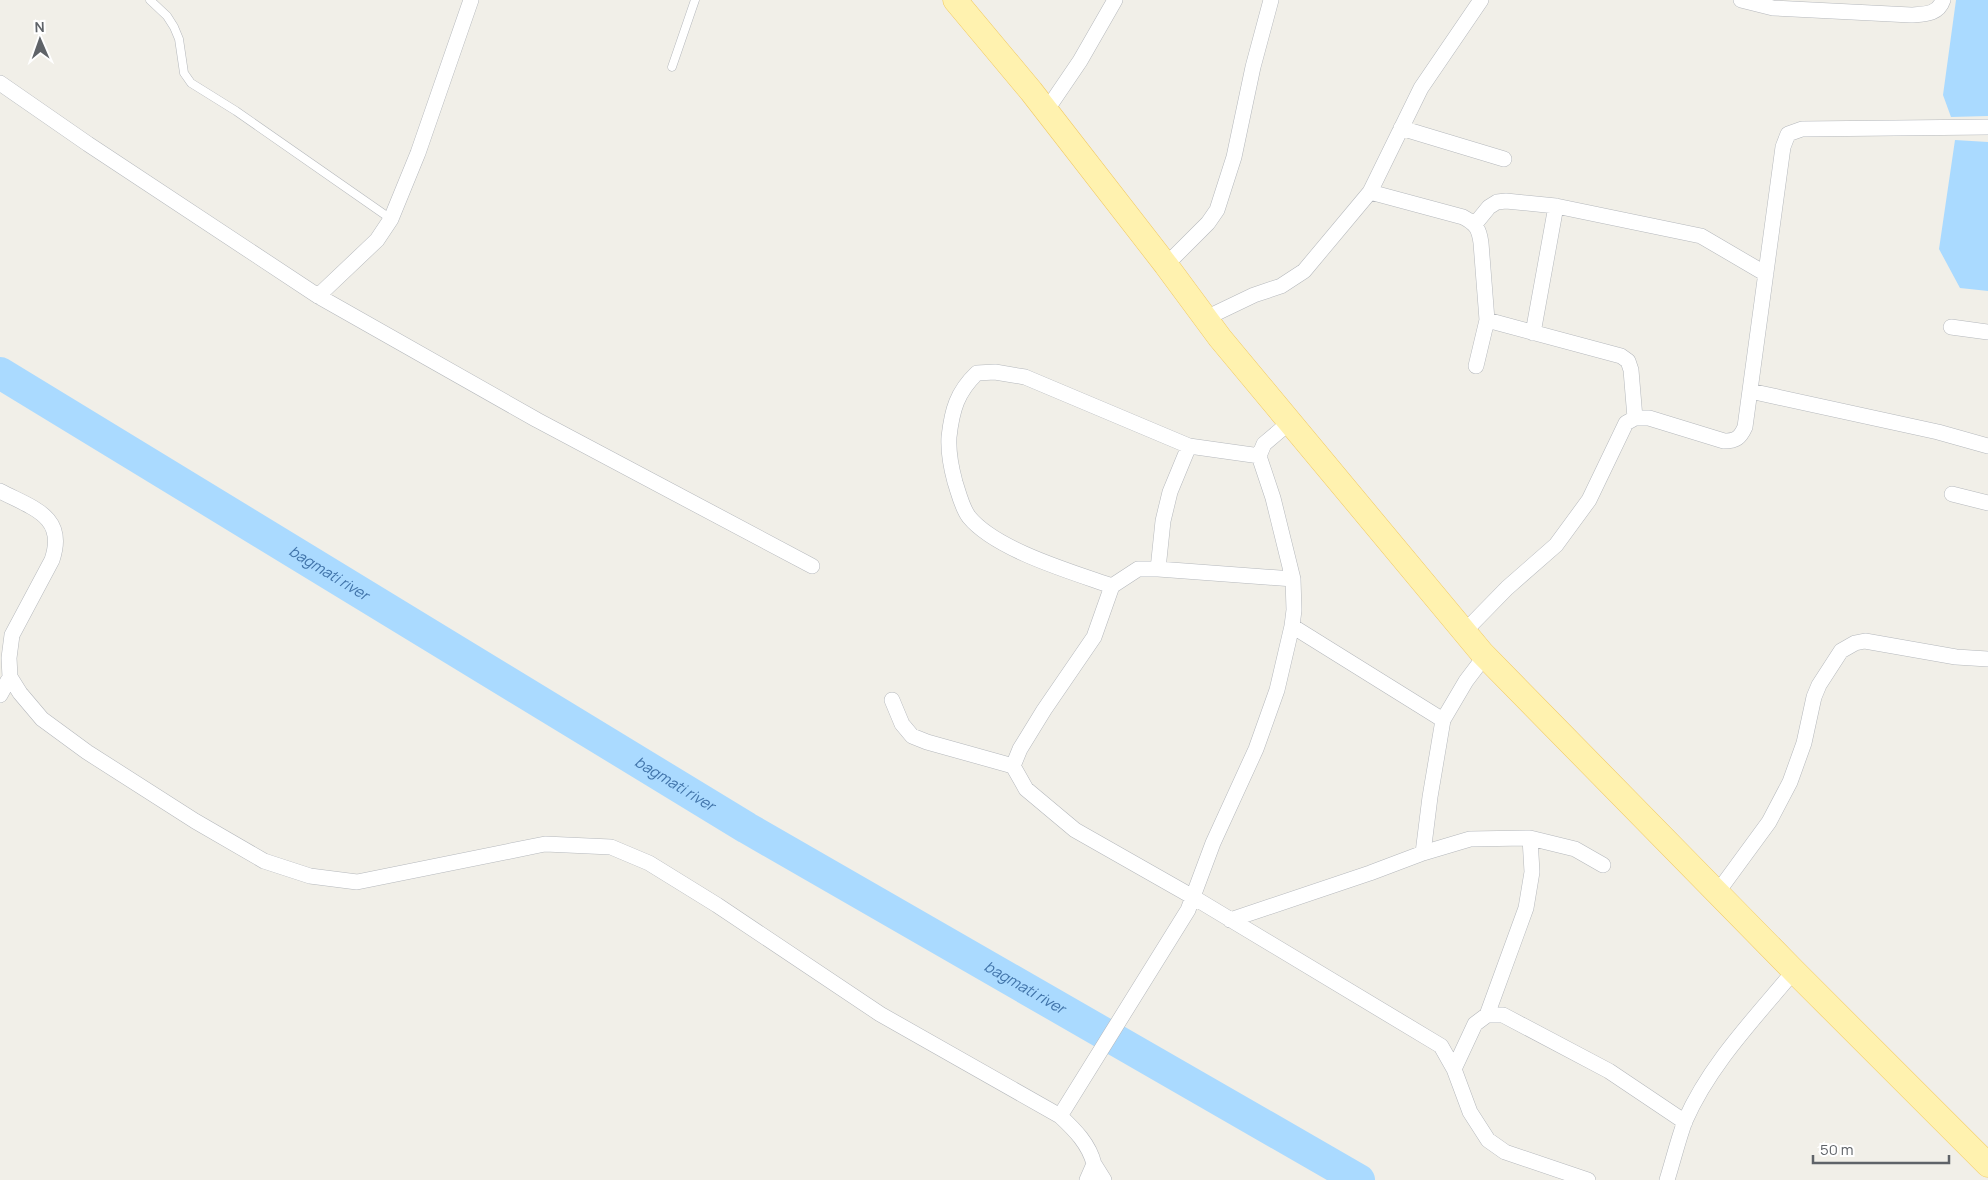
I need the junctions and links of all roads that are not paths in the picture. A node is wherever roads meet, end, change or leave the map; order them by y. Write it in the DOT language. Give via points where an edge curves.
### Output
graph roads {
  1 [pos="150,0"];
  2 [pos="471,0"];
  3 [pos="695,0"];
  4 [pos="955,0"];
  5 [pos="1116,0"];
  6 [pos="1271,0"];
  7 [pos="1481,0"];
  8 [pos="1740,0"];
  9 [pos="1943,0"];
  10 [pos="672,67"];
  11 [pos="0,82"];
  12 [pos="1046,111"];
  13 [pos="1988,127"];
  14 [pos="1401,128"];
  15 [pos="1504,159"];
  16 [pos="1370,192"];
  17 [pos="1556,206"];
  18 [pos="391,219"];
  19 [pos="1475,224"];
  20 [pos="1166,265"];
  21 [pos="1766,274"];
  22 [pos="318,296"];
  23 [pos="1206,318"];
  24 [pos="1487,320"];
  25 [pos="1951,327"];
  26 [pos="1988,332"];
  27 [pos="1533,333"];
  28 [pos="1476,366"];
  29 [pos="1750,391"];
  30 [pos="1635,418"];
  31 [pos="1290,422"];
  32 [pos="1189,446"];
  33 [pos="1988,446"];
  34 [pos="1260,456"];
  35 [pos="0,491"];
  36 [pos="1952,494"];
  37 [pos="1988,503"];
  38 [pos="812,566"];
  39 [pos="1158,569"];
  40 [pos="1293,579"];
  41 [pos="1112,586"];
  42 [pos="1292,626"];
  43 [pos="1464,632"];
  44 [pos="1484,656"];
  45 [pos="1988,659"];
  46 [pos="10,677"];
  47 [pos="0,695"];
  48 [pos="892,700"];
  49 [pos="1443,720"];
  50 [pos="1013,766"];
  51 [pos="1530,838"];
  52 [pos="1423,853"];
  53 [pos="1603,865"];
  54 [pos="1717,893"];
  55 [pos="1191,904"];
  56 [pos="1230,920"];
  57 [pos="1794,971"];
  58 [pos="1487,1015"];
  59 [pos="1454,1069"];
  60 [pos="1060,1116"];
  61 [pos="1685,1122"];
  62 [pos="1094,1164"];
  63 [pos="1988,1165"];
  64 [pos="1087,1180"];
  65 [pos="1104,1180"];
  66 [pos="1588,1180"];
  67 [pos="1667,1180"];
  1 -- 18 [label="lane" via="168,16 174,27 184,73 191,83"];
  2 -- 18 [label="street" via="418,153"];
  3 -- 10 [label="lane"];
  4 -- 12 [label="main road"];
  5 -- 12 [label="street" via="1080,62"];
  6 -- 20 [label="street" via="1234,156 1217,210"];
  7 -- 14 [label="street" via="1421,88"];
  8 -- 9 [label="street" via="1773,8 1911,15 1931,14"];
  11 -- 22 [label="street"];
  12 -- 20 [label="main road"];
  13 -- 21 [label="street" via="1802,129 1788,134 1783,147"];
  14 -- 15 [label="street"];
  14 -- 16 [label="street"];
  16 -- 19 [label="street" via="1463,217"];
  16 -- 23 [label="street" via="1304,271 1281,286"];
  17 -- 19 [label="street" via="1497,202"];
  17 -- 21 [label="street" via="1701,236"];
  17 -- 27 [label="street"];
  18 -- 22 [label="street" via="377,240"];
  19 -- 24 [label="street" via="1480,233"];
  20 -- 23 [label="main road"];
  21 -- 29 [label="street"];
  22 -- 38 [label="street" via="537,420"];
  23 -- 31 [label="main road"];
  24 -- 27 [label="street"];
  24 -- 28 [label="street"];
  25 -- 26 [label="street"];
  27 -- 30 [label="street" via="1620,356 1628,362"];
  29 -- 30 [label="street" via="1745,427 1734,441 1724,441 1649,418"];
  29 -- 33 [label="street"];
  30 -- 43 [label="street" via="1626,423 1589,500 1556,545"];
  31 -- 34 [label="street" via="1264,444"];
  31 -- 43 [label="main road"];
  32 -- 34 [label="street"];
  32 -- 39 [label="street" via="1170,492"];
  32 -- 41 [label="street" via="1025,377 996,372 977,373 965,384 955,404 948,450 960,497 969,516 988,535 1038,559"];
  34 -- 40 [label="street"];
  35 -- 46 [label="street" via="41,512 53,525 56,538 52,560 12,635"];
  36 -- 37 [label="street"];
  39 -- 40 [label="street"];
  39 -- 41 [label="street" via="1138,569"];
  40 -- 42 [label="street"];
  41 -- 50 [label="street" via="1094,638 1044,710"];
  42 -- 49 [label="street"];
  42 -- 55 [label="street" via="1277,690 1256,749 1213,843"];
  43 -- 44 [label="main road"];
  44 -- 49 [label="street"];
  44 -- 54 [label="main road"];
  45 -- 54 [label="street" via="1956,657 1865,641 1841,651 1814,697 1804,743 1790,782 1769,822"];
  46 -- 47 [label="street"];
  46 -- 60 [label="street" via="42,718 87,752 264,861 310,876 358,882 545,844 611,847 649,863 880,1014"];
  48 -- 50 [label="street" via="902,724 912,736"];
  49 -- 52 [label="street"];
  50 -- 55 [label="street" via="1026,789 1076,830"];
  51 -- 52 [label="street" via="1470,839"];
  51 -- 53 [label="street" via="1575,849"];
  51 -- 58 [label="street" via="1532,872 1526,908"];
  52 -- 56 [label="street"];
  54 -- 57 [label="main road"];
  55 -- 56 [label="street"];
  55 -- 60 [label="street"];
  56 -- 59 [label="street" via="1441,1046"];
  57 -- 61 [label="street" via="1721,1059"];
  57 -- 63 [label="main road"];
  58 -- 59 [label="street" via="1475,1024"];
  58 -- 61 [label="street" via="1502,1015 1609,1072"];
  59 -- 66 [label="street" via="1470,1112 1488,1140 1505,1152"];
  60 -- 62 [label="street" via="1077,1131"];
  61 -- 67 [label="street"];
  62 -- 64 [label="street"];
  62 -- 65 [label="street"];
}
